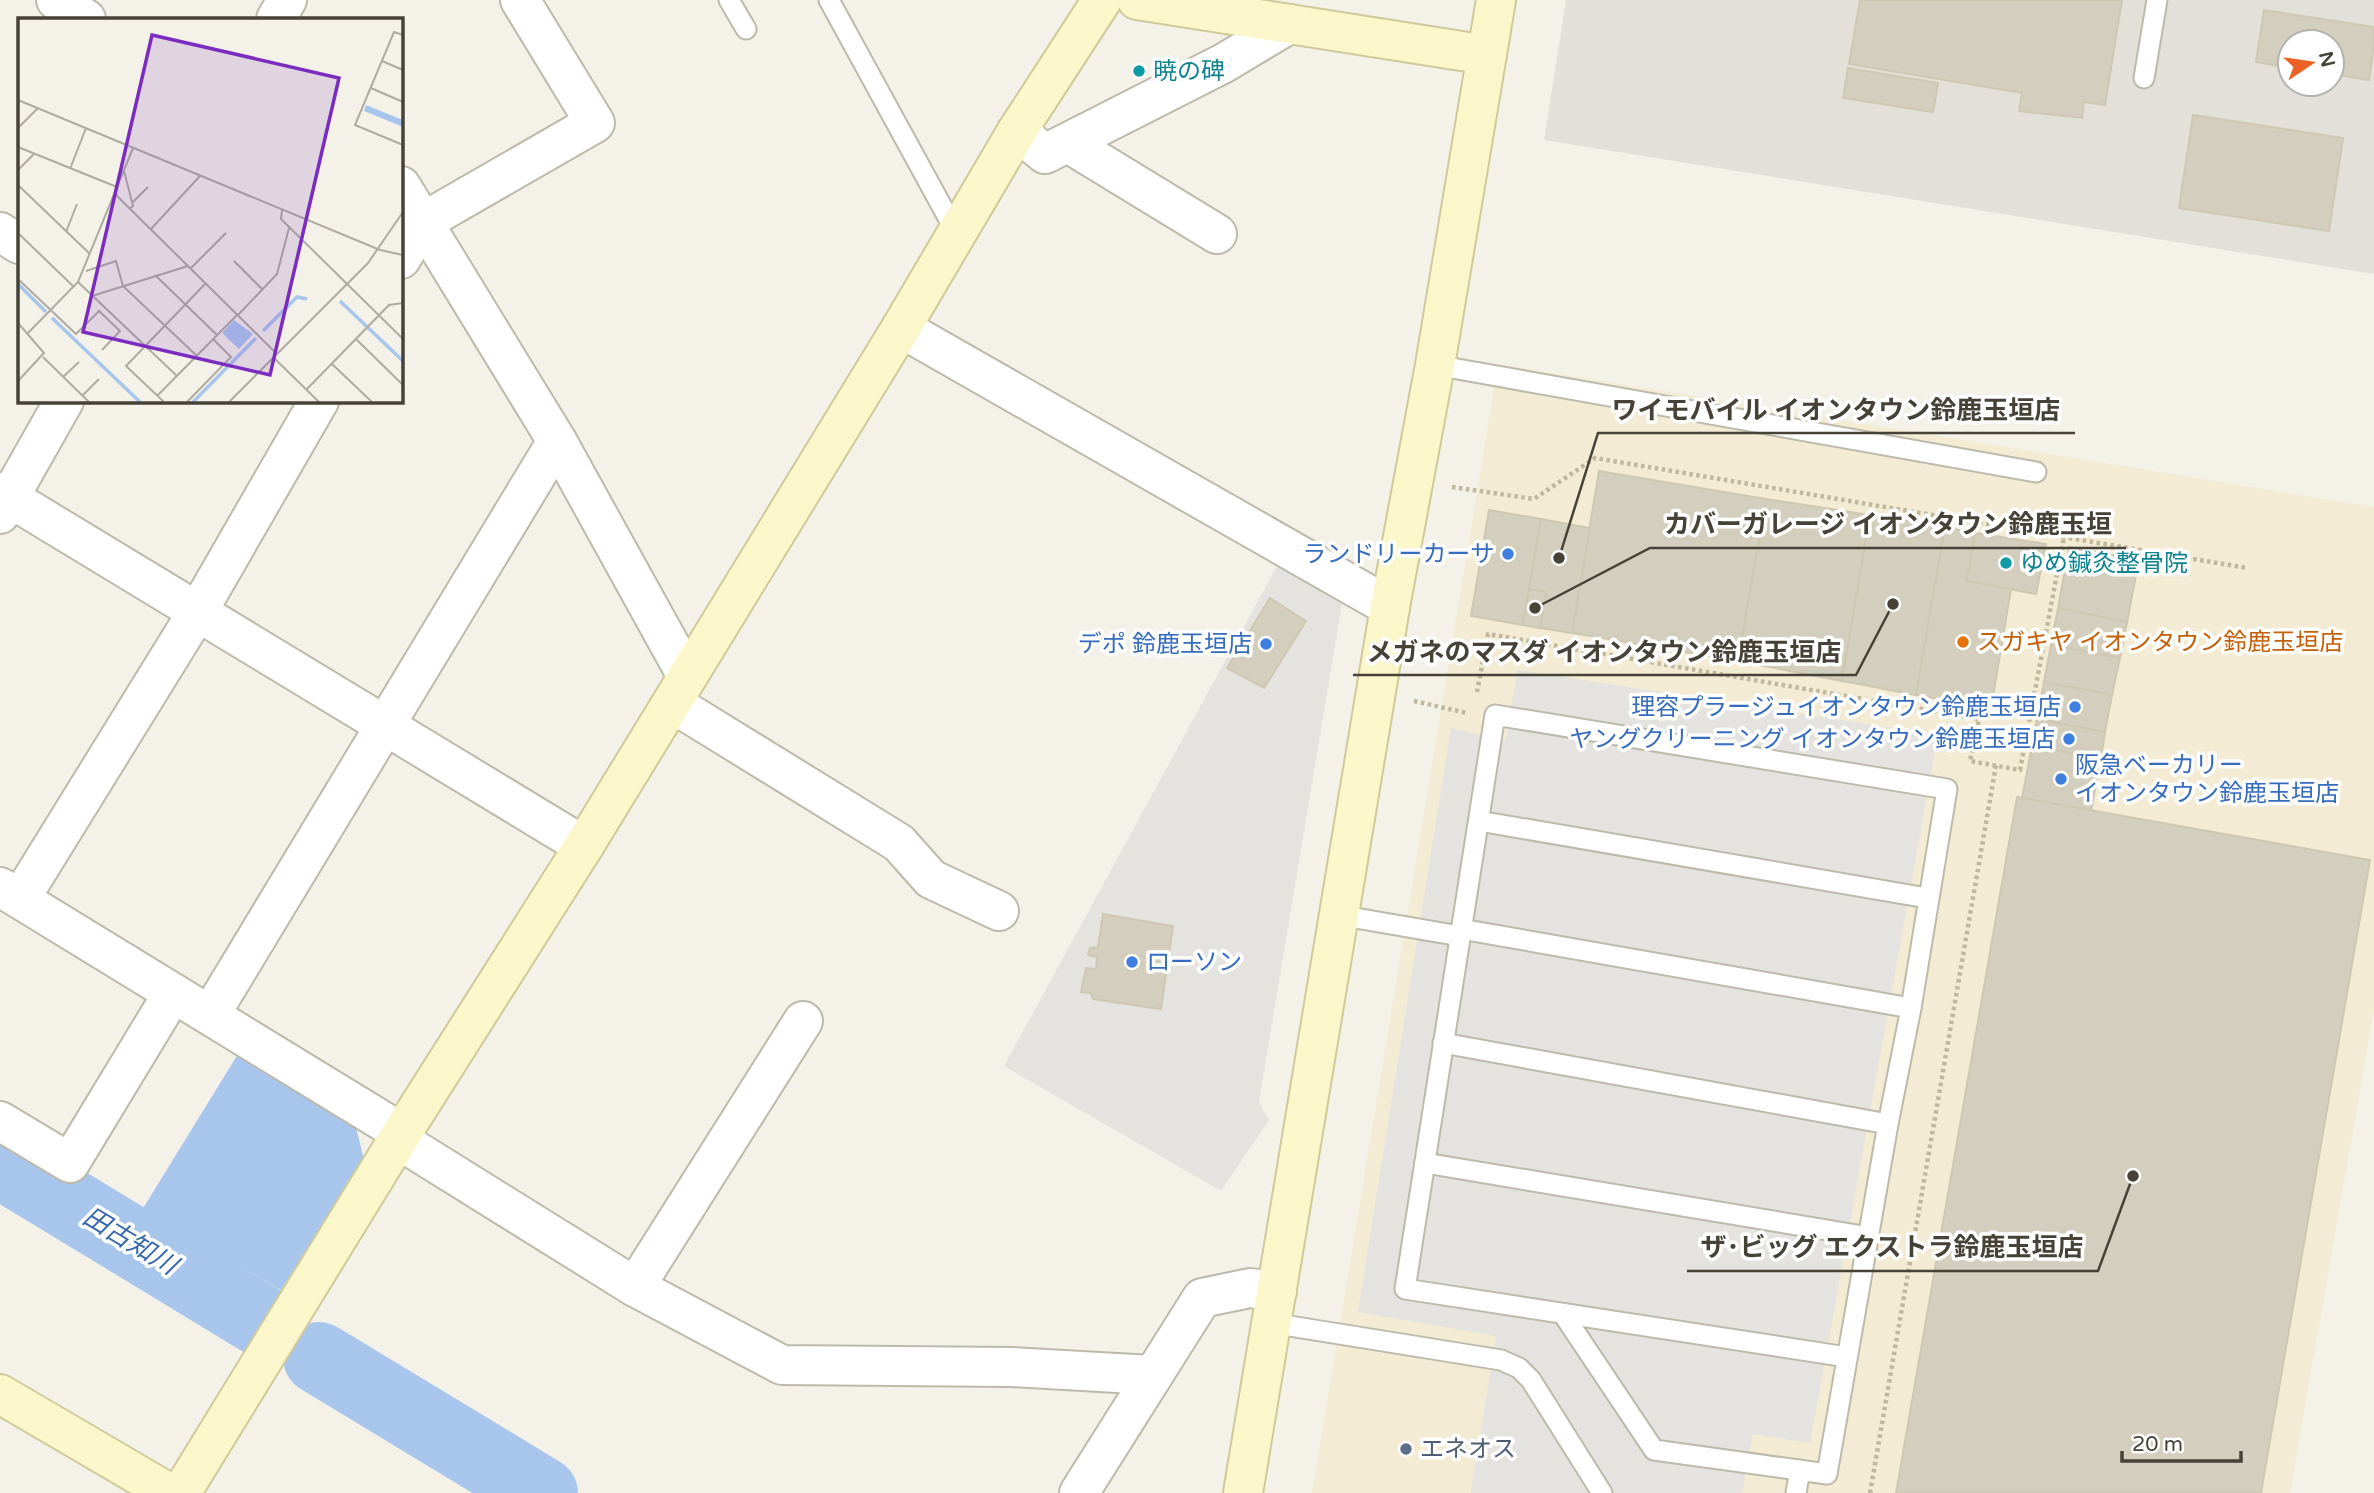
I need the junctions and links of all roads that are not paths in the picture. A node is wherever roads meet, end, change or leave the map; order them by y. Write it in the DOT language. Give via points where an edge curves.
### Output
graph roads {
  1 [pos="56,0"];
  2 [pos="286,0"];
  3 [pos="520,0"];
  4 [pos="729,0"];
  5 [pos="828,0"];
  6 [pos="1102,0"];
  7 [pos="1496,0"];
  8 [pos="2157,0"];
  9 [pos="1151,1"];
  10 [pos="84,18"];
  11 [pos="277,18"];
  12 [pos="297,18"];
  13 [pos="1289,24"];
  14 [pos="746,29"];
  15 [pos="1487,55"];
  16 [pos="2144,78"];
  17 [pos="1017,131"];
  18 [pos="1068,143"];
  19 [pos="402,188"];
  20 [pos="422,222"];
  21 [pos="0,232"];
  22 [pos="957,234"];
  23 [pos="1217,234"];
  24 [pos="18,243"];
  25 [pos="402,257"];
  26 [pos="901,328"];
  27 [pos="1435,366"];
  28 [pos="63,402"];
  29 [pos="318,402"];
  30 [pos="557,441"];
  31 [pos="2036,472"];
  32 [pos="3,501"];
  33 [pos="1390,607"];
  34 [pos="198,611"];
  35 [pos="680,690"];
  36 [pos="385,725"];
  37 [pos="1479,821"];
  38 [pos="584,846"];
  39 [pos="10,893"];
  40 [pos="1927,898"];
  41 [pos="999,911"];
  42 [pos="1338,915"];
  43 [pos="1461,933"];
  44 [pos="173,993"];
  45 [pos="1911,1008"];
  46 [pos="210,1015"];
  47 [pos="803,1021"];
  48 [pos="1443,1043"];
  49 [pos="0,1121"];
  50 [pos="1888,1124"];
  51 [pos="401,1137"];
  52 [pos="1425,1163"];
  53 [pos="1869,1237"];
  54 [pos="635,1287"];
  55 [pos="1274,1307"];
  56 [pos="1563,1314"];
  57 [pos="1847,1357"];
  58 [pos="1153,1375"];
  59 [pos="0,1394"];
  60 [pos="1800,1470"];
  61 [pos="150,1488"];
  62 [pos="181,1493"];
  63 [pos="1079,1493"];
  64 [pos="1242,1493"];
  65 [pos="1602,1493"];
  66 [pos="1796,1493"];
  1 -- 10 [label="street"];
  2 -- 11 [label="street"];
  2 -- 12 [label="street"];
  3 -- 20 [label="street" via="595,123"];
  4 -- 14 [label="lane"];
  5 -- 22 [label="lane"];
  6 -- 17 [label="street"];
  7 -- 15 [label="street"];
  8 -- 16 [label="lane"];
  9 -- 13 [label="street"];
  13 -- 15 [label="street"];
  13 -- 18 [label="street" via="1224,63"];
  15 -- 27 [label="street"];
  17 -- 18 [label="street" via="1045,154"];
  17 -- 22 [label="street"];
  18 -- 23 [label="street"];
  19 -- 20 [label="street"];
  20 -- 25 [label="street"];
  20 -- 30 [label="street"];
  21 -- 24 [label="street"];
  22 -- 26 [label="street"];
  26 -- 33 [label="street"];
  26 -- 35 [label="street"];
  27 -- 31 [label="lane"];
  27 -- 33 [label="street"];
  28 -- 32 [label="street"];
  29 -- 34 [label="street"];
  30 -- 35 [label="street"];
  30 -- 36 [label="street"];
  32 -- 34 [label="street"];
  33 -- 42 [label="street"];
  34 -- 36 [label="street"];
  34 -- 39 [label="street"];
  35 -- 38 [label="street"];
  35 -- 41 [label="street" via="899,843 931,879"];
  36 -- 38 [label="street"];
  36 -- 46 [label="street"];
  37 -- 40 [label="lane"];
  37 -- 40 [label="lane" via="1495,715 1947,789"];
  37 -- 43 [label="lane"];
  38 -- 51 [label="street"];
  39 -- 44 [label="street"];
  40 -- 45 [label="lane"];
  42 -- 43 [label="lane"];
  42 -- 55 [label="street"];
  43 -- 45 [label="lane"];
  43 -- 48 [label="lane"];
  44 -- 46 [label="street"];
  44 -- 49 [label="street" via="70,1163"];
  45 -- 50 [label="lane"];
  46 -- 51 [label="street"];
  47 -- 54 [label="street"];
  48 -- 50 [label="lane"];
  48 -- 52 [label="lane"];
  50 -- 53 [label="lane"];
  51 -- 54 [label="street"];
  51 -- 62 [label="street"];
  52 -- 53 [label="lane"];
  52 -- 56 [label="lane" via="1405,1289"];
  53 -- 57 [label="lane"];
  54 -- 58 [label="street" via="782,1365 1011,1367"];
  55 -- 58 [label="street" via="1250,1288 1202,1298"];
  55 -- 64 [label="street"];
  55 -- 65 [label="lane" via="1519,1368"];
  56 -- 57 [label="lane"];
  56 -- 60 [label="lane" via="1654,1450"];
  57 -- 60 [label="lane" via="1827,1474"];
  58 -- 63 [label="street"];
  59 -- 61 [label="street"];
  60 -- 66 [label="lane"];
}
